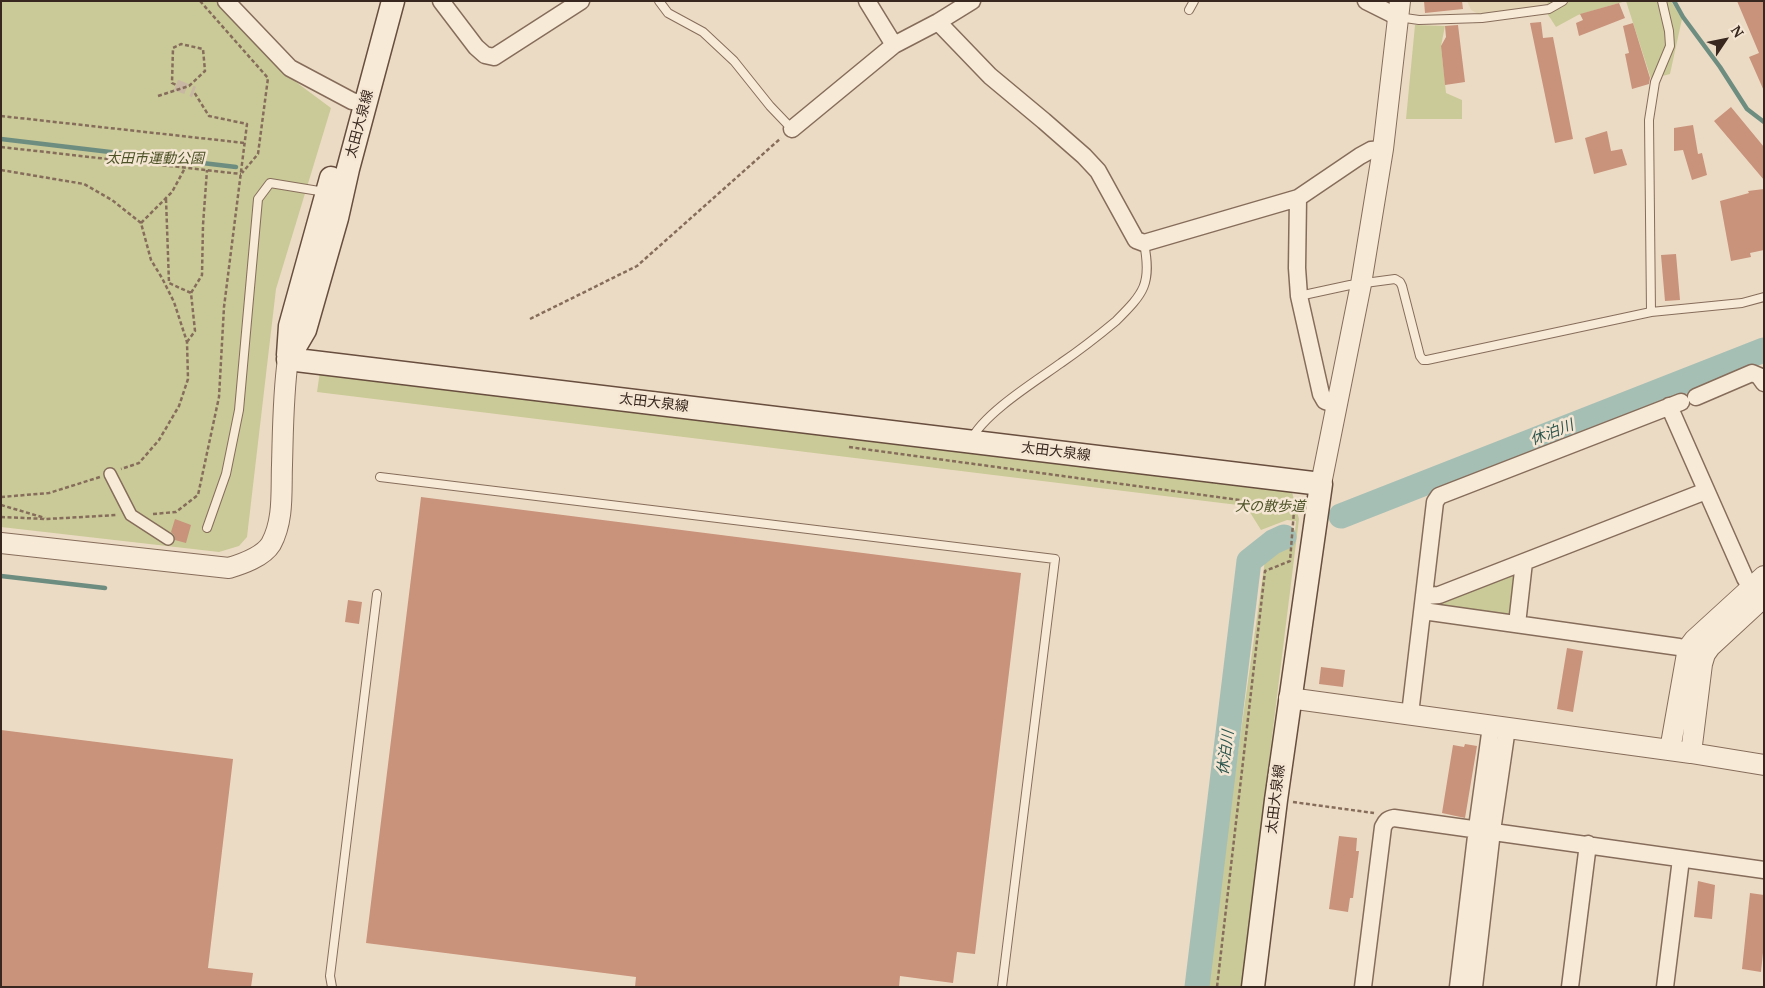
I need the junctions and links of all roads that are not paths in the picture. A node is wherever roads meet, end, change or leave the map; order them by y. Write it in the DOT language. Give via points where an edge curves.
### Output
graph roads {
  1 [pos="226,1"];
  2 [pos="379,1"];
  3 [pos="393,1"];
  4 [pos="659,1"];
  5 [pos="867,1"];
  6 [pos="972,1"];
  7 [pos="1194,1"];
  8 [pos="1366,1"];
  9 [pos="1563,1"];
  10 [pos="1662,1"];
  11 [pos="580,2"];
  12 [pos="447,3"];
  13 [pos="1399,9"];
  14 [pos="1189,10"];
  15 [pos="938,22"];
  16 [pos="894,45"];
  17 [pos="359,103"];
  18 [pos="792,129"];
  19 [pos="1383,149"];
  20 [pos="334,193"];
  21 [pos="1298,198"];
  22 [pos="1144,243"];
  23 [pos="1361,284"];
  24 [pos="1299,296"];
  25 [pos="1763,299"];
  26 [pos="1651,312"];
  27 [pos="288,359"];
  28 [pos="1760,375"];
  29 [pos="1682,402"];
  30 [pos="1337,405"];
  31 [pos="970,442"];
  32 [pos="110,474"];
  33 [pos="380,477"];
  34 [pos="1320,484"];
  35 [pos="1706,491"];
  36 [pos="207,528"];
  37 [pos="168,539"];
  38 [pos="1,543"];
  39 [pos="1524,562"];
  40 [pos="1761,592"];
  41 [pos="377,594"];
  42 [pos="1424,604"];
  43 [pos="1517,624"];
  44 [pos="1697,651"];
  45 [pos="1290,698"];
  46 [pos="1410,714"];
  47 [pos="1499,727"];
  48 [pos="1670,750"];
  49 [pos="1691,752"];
  50 [pos="1764,765"];
  51 [pos="1484,829"];
  52 [pos="1588,844"];
  53 [pos="1681,859"];
  54 [pos="1764,870"];
  55 [pos="332,987"];
  56 [pos="1002,987"];
  57 [pos="1253,987"];
  58 [pos="1363,987"];
  59 [pos="1458,987"];
  60 [pos="1474,987"];
  61 [pos="1570,987"];
  62 [pos="1665,987"];
  1 -- 17 [label="street" via="290,68"];
  2 -- 17 [label="main road, 太田大泉線"];
  3 -- 17 [label="main road, 太田大泉線"];
  4 -- 18 [label="lane" via="668,14 703,32 734,61"];
  5 -- 16 [label="street"];
  6 -- 15 [label="street"];
  7 -- 14 [label="lane"];
  8 -- 13 [label="street"];
  9 -- 13 [label="lane" via="1550,9 1482,18 1419,20"];
  10 -- 26 [label="lane" via="1670,31 1670,46 1655,82 1649,120"];
  11 -- 12 [label="street" via="494,57 480,51"];
  13 -- 19 [label="street"];
  15 -- 16 [label="street"];
  15 -- 22 [label="street" via="990,76 1098,171 1136,240"];
  16 -- 18 [label="street"];
  17 -- 20 [label="main road, 太田大泉線"];
  19 -- 21 [label="street" via="1371,150 1360,156"];
  19 -- 23 [label="street"];
  20 -- 27 [label="main road, 太田大泉線" via="290,326"];
  20 -- 36 [label="lane" via="270,183 258,199 239,410 226,474"];
  21 -- 22 [label="street"];
  21 -- 24 [label="street"];
  22 -- 31 [label="lane" via="1147,277 1142,292 1130,307 1116,322 984,422"];
  23 -- 24 [label="lane"];
  23 -- 26 [label="lane" via="1395,279 1400,282 1423,360"];
  23 -- 30 [label="street"];
  24 -- 30 [label="street" via="1321,394 1325,401"];
  25 -- 26 [label="lane"];
  27 -- 31 [label="main road, 太田大泉線"];
  27 -- 38 [label="street" via="280,517 270,545 258,555 229,568"];
  28 -- 29 [label="street" via="1752,373"];
  29 -- 35 [label="street"];
  29 -- 42 [label="street" via="1439,496 1435,502"];
  30 -- 34 [label="street"];
  31 -- 34 [label="main road, 太田大泉線"];
  32 -- 37 [label="street" via="131,515"];
  33 -- 56 [label="lane" via="1055,559"];
  34 -- 45 [label="main road, 太田大泉線"];
  35 -- 39 [label="street"];
  35 -- 40 [label="street"];
  39 -- 42 [label="street"];
  39 -- 43 [label="street"];
  40 -- 44 [label="street" via="1694,640"];
  41 -- 55 [label="lane" via="330,976"];
  42 -- 43 [label="street"];
  42 -- 46 [label="street"];
  43 -- 44 [label="street"];
  44 -- 48 [label="street"];
  44 -- 49 [label="street" via="1702,664"];
  45 -- 46 [label="street"];
  45 -- 57 [label="main road, 太田大泉線"];
  46 -- 47 [label="street"];
  47 -- 48 [label="street"];
  47 -- 51 [label="street"];
  48 -- 49 [label="street"];
  49 -- 50 [label="street"];
  51 -- 52 [label="street"];
  51 -- 58 [label="street" via="1394,818 1383,827"];
  51 -- 59 [label="street"];
  51 -- 60 [label="street"];
  52 -- 53 [label="street"];
  52 -- 61 [label="street"];
  53 -- 54 [label="street"];
  53 -- 62 [label="street"];
}
